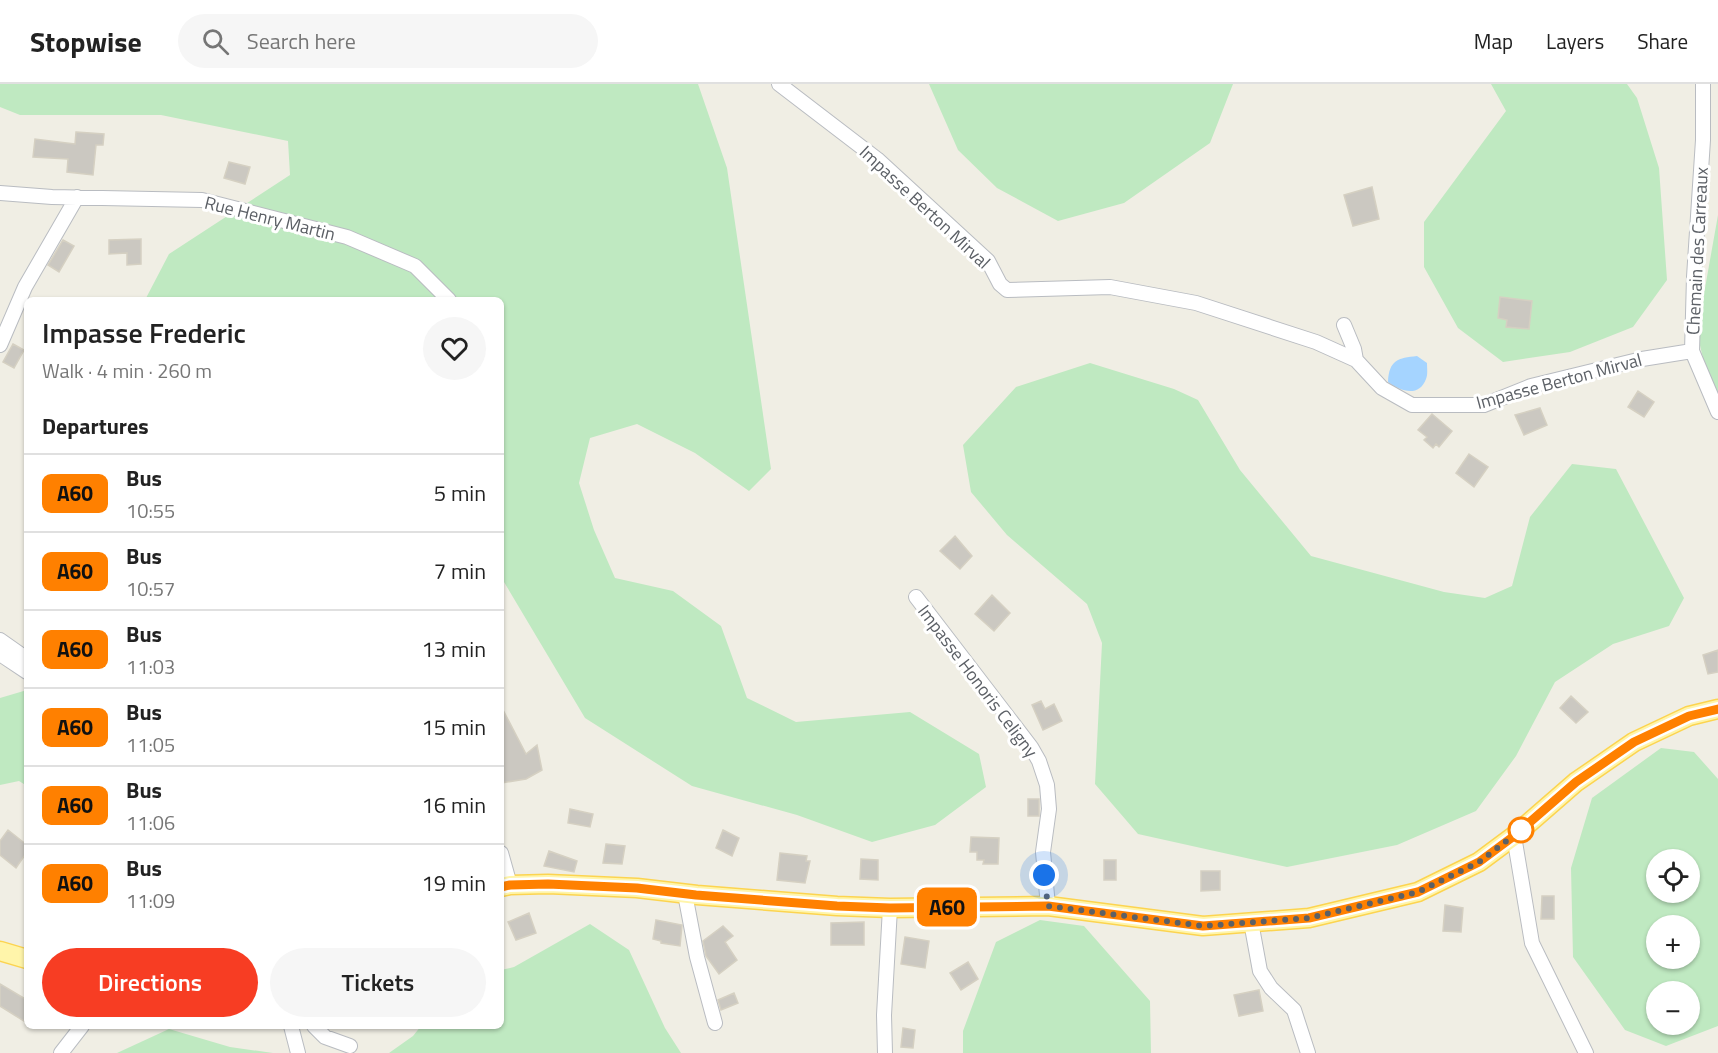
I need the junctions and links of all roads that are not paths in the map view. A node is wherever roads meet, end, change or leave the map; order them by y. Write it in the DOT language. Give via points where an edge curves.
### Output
graph roads {
  1 [pos="779,84"];
  2 [pos="1703,84"];
  3 [pos="0,193"];
  4 [pos="77,197"];
  5 [pos="446,297"];
  6 [pos="1344,325"];
  7 [pos="0,345"];
  8 [pos="1692,351"];
  9 [pos="1356,360"];
  10 [pos="1718,412"];
  11 [pos="916,597"];
  12 [pos="0,640"];
  13 [pos="0,654"];
  14 [pos="24,657"];
  15 [pos="24,670"];
  16 [pos="1718,709"];
  17 [pos="1514,836"];
  18 [pos="506,886"];
  19 [pos="685,894"];
  20 [pos="1048,906"];
  21 [pos="890,908"];
  22 [pos="1251,922"];
  23 [pos="0,951"];
  24 [pos="24,958"];
  25 [pos="715,1023"];
  26 [pos="80,1029"];
  27 [pos="292,1029"];
  28 [pos="317,1029"];
  29 [pos="350,1046"];
  30 [pos="61,1053"];
  31 [pos="298,1053"];
  32 [pos="885,1053"];
  33 [pos="1308,1053"];
  34 [pos="1586,1053"];
  1 -- 9 [label="street, Impasse Berton Mirval" via="877,159 988,261 1000,285 1008,290 1110,287 1196,303 1316,342"];
  2 -- 8 [label="street, Chemain des Carreaux"];
  3 -- 4 [label="street, Rue Henry Martin"];
  4 -- 5 [label="street, Rue Henry Martin" via="202,200 347,237 415,266"];
  4 -- 7 [label="street" via="25,287"];
  6 -- 9 [label="street"];
  8 -- 9 [label="street, Impasse Berton Mirval" via="1531,386 1484,405 1412,405 1382,388"];
  8 -- 10 [label="street, Chemain des Carreaux"];
  11 -- 20 [label="street, Impasse Honoris Celigny" via="1039,761 1049,809 1042,852"];
  12 -- 14 [label="street"];
  13 -- 15 [label="street"];
  16 -- 17 [label="main road" via="1689,716 1634,742 1576,782"];
  17 -- 22 [label="main road" via="1479,862 1418,892 1309,918"];
  17 -- 34 [label="street" via="1532,943"];
  18 -- 19 [label="main road" via="548,884"];
  19 -- 21 [label="main road"];
  19 -- 25 [label="street"];
  20 -- 21 [label="main road"];
  20 -- 22 [label="main road" via="1203,926"];
  21 -- 32 [label="street"];
  22 -- 33 [label="street" via="1260,971 1294,1010"];
  23 -- 24 [label="main road"];
  26 -- 30 [label="street"];
  27 -- 31 [label="street"];
  28 -- 29 [label="street" via="325,1037"];
}
